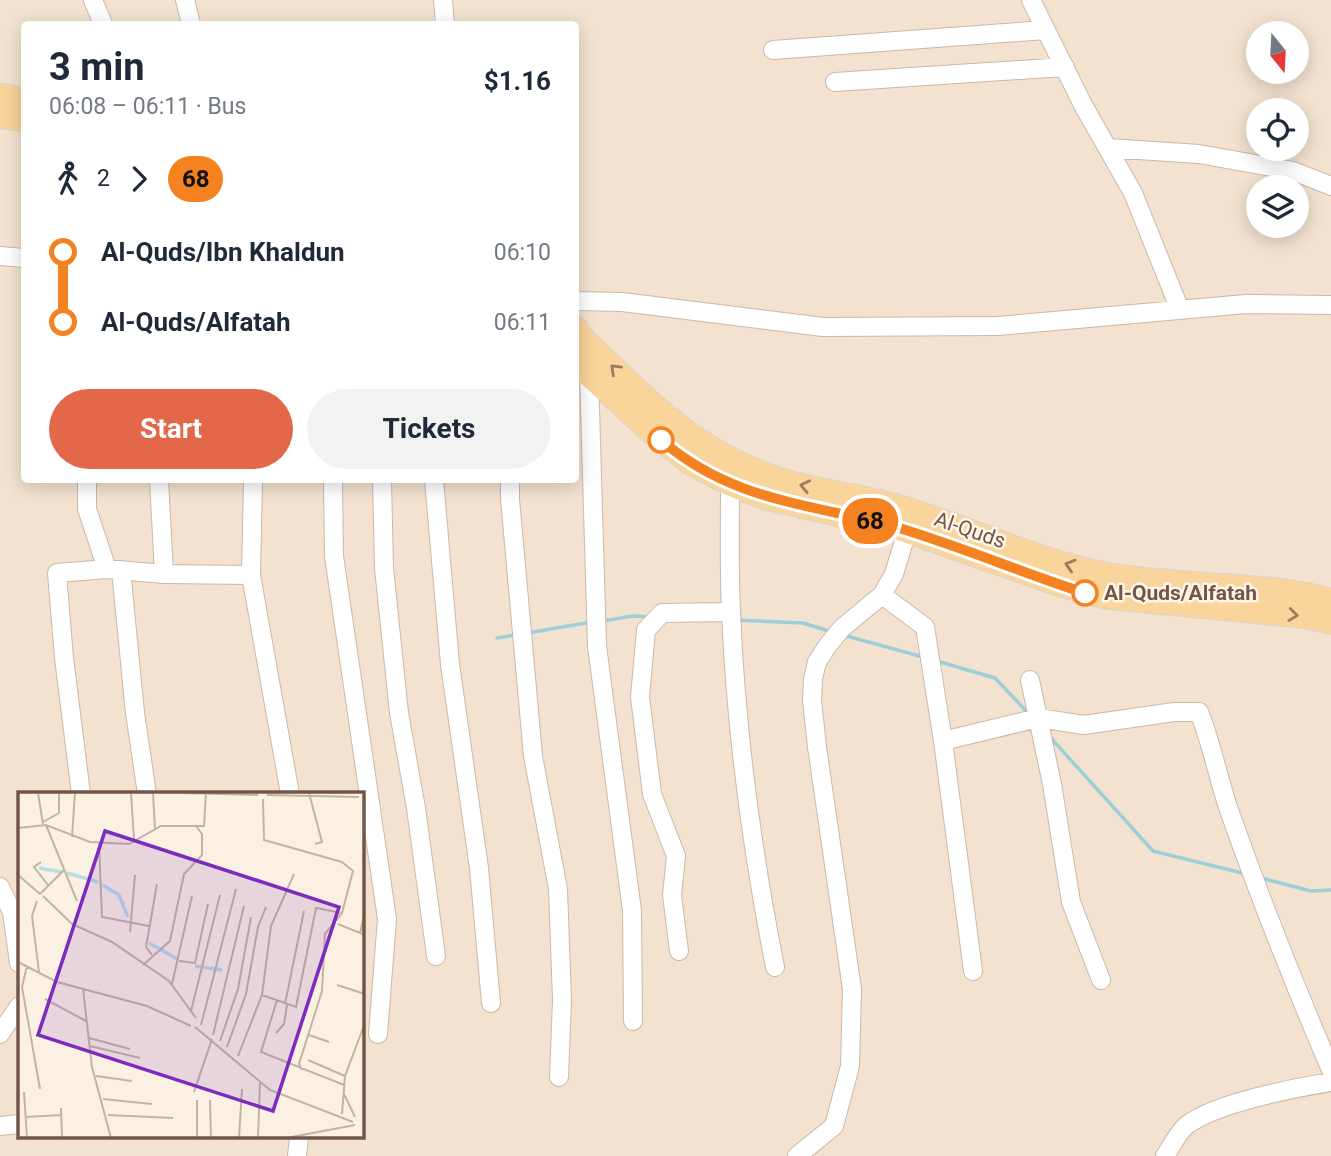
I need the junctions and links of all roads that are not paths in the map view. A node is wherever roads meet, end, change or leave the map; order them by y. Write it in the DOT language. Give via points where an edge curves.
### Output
graph roads {
  1 [pos="93,0"];
  2 [pos="186,0"];
  3 [pos="443,0"];
  4 [pos="1031,0"];
  5 [pos="102,21"];
  6 [pos="190,21"];
  7 [pos="446,21"];
  8 [pos="1045,30"];
  9 [pos="773,50"];
  10 [pos="1065,67"];
  11 [pos="835,82"];
  12 [pos="0,95"];
  13 [pos="21,98"];
  14 [pos="0,116"];
  15 [pos="21,120"];
  16 [pos="1108,148"];
  17 [pos="1331,186"];
  18 [pos="0,256"];
  19 [pos="21,258"];
  20 [pos="579,301"];
  21 [pos="610,301"];
  22 [pos="1331,305"];
  23 [pos="1180,310"];
  24 [pos="579,321"];
  25 [pos="579,330"];
  26 [pos="582,368"];
  27 [pos="87,483"];
  28 [pos="159,483"];
  29 [pos="253,483"];
  30 [pos="333,483"];
  31 [pos="382,483"];
  32 [pos="434,483"];
  33 [pos="510,483"];
  34 [pos="730,484"];
  35 [pos="907,531"];
  36 [pos="114,570"];
  37 [pos="164,574"];
  38 [pos="251,575"];
  39 [pos="882,595"];
  40 [pos="1331,600"];
  41 [pos="730,612"];
  42 [pos="1331,622"];
  43 [pos="1030,680"];
  44 [pos="1038,718"];
  45 [pos="943,741"];
  46 [pos="81,792"];
  47 [pos="147,792"];
  48 [pos="290,792"];
  49 [pos="0,887"];
  50 [pos="679,951"];
  51 [pos="18,956"];
  52 [pos="436,956"];
  53 [pos="775,967"];
  54 [pos="973,971"];
  55 [pos="1101,980"];
  56 [pos="491,1003"];
  57 [pos="18,1007"];
  58 [pos="633,1021"];
  59 [pos="0,1034"];
  60 [pos="379,1034"];
  61 [pos="1331,1070"];
  62 [pos="559,1077"];
  63 [pos="1331,1082"];
  64 [pos="18,1124"];
  65 [pos="0,1126"];
  66 [pos="299,1138"];
  67 [pos="297,1156"];
  68 [pos="797,1156"];
  69 [pos="1165,1156"];
  1 -- 5 [label="street"];
  2 -- 6 [label="street"];
  3 -- 7 [label="street"];
  4 -- 8 [label="street"];
  8 -- 9 [label="street"];
  8 -- 10 [label="street"];
  10 -- 11 [label="street"];
  10 -- 16 [label="street"];
  12 -- 13 [label="main road"];
  14 -- 15 [label="main road"];
  16 -- 17 [label="street" via="1199,154 1293,171"];
  16 -- 23 [label="street" via="1133,193"];
  18 -- 19 [label="street"];
  20 -- 21 [label="street"];
  21 -- 23 [label="street" via="823,327 998,326"];
  21 -- 24 [label="street" via="588,310"];
  22 -- 23 [label="street" via="1246,304"];
  40 -- 25 [label="main road, Al-Quds, one-way" via="1086,570 910,510 756,472 691,437 585,341"];
  26 -- 34 [label="main road, Al-Quds" via="671,449"];
  26 -- 58 [label="street" via="597,646 632,911"];
  27 -- 36 [label="street" via="87,509"];
  28 -- 37 [label="street"];
  29 -- 38 [label="street"];
  30 -- 60 [label="street" via="334,556 387,919"];
  31 -- 52 [label="street" via="384,568 399,713"];
  32 -- 56 [label="street" via="450,664 479,868"];
  33 -- 62 [label="street" via="533,756 558,889"];
  34 -- 35 [label="main road, Al-Quds" via="766,498"];
  34 -- 41 [label="street"];
  35 -- 39 [label="street" via="894,574"];
  35 -- 42 [label="main road, Al-Quds, one-way" via="1105,597"];
  36 -- 37 [label="street"];
  36 -- 46 [label="street" via="57,573"];
  36 -- 47 [label="street"];
  37 -- 38 [label="street"];
  38 -- 48 [label="street"];
  39 -- 45 [label="street" via="925,628"];
  39 -- 68 [label="street" via="828,645 813,679 817,747 852,989 850,1066 834,1126"];
  41 -- 50 [label="street" via="662,613 646,630 640,697 652,794 676,856 672,895"];
  41 -- 53 [label="street" via="757,875"];
  43 -- 44 [label="street"];
  44 -- 45 [label="street"];
  44 -- 55 [label="street" via="1071,902"];
  44 -- 61 [label="street" via="1084,725 1199,712 1227,806 1288,972"];
  45 -- 54 [label="street"];
  49 -- 51 [label="street" via="12,912"];
  57 -- 59 [label="street"];
  63 -- 69 [label="street" via="1211,1112 1185,1126"];
  64 -- 65 [label="street"];
  66 -- 67 [label="street"];
}
